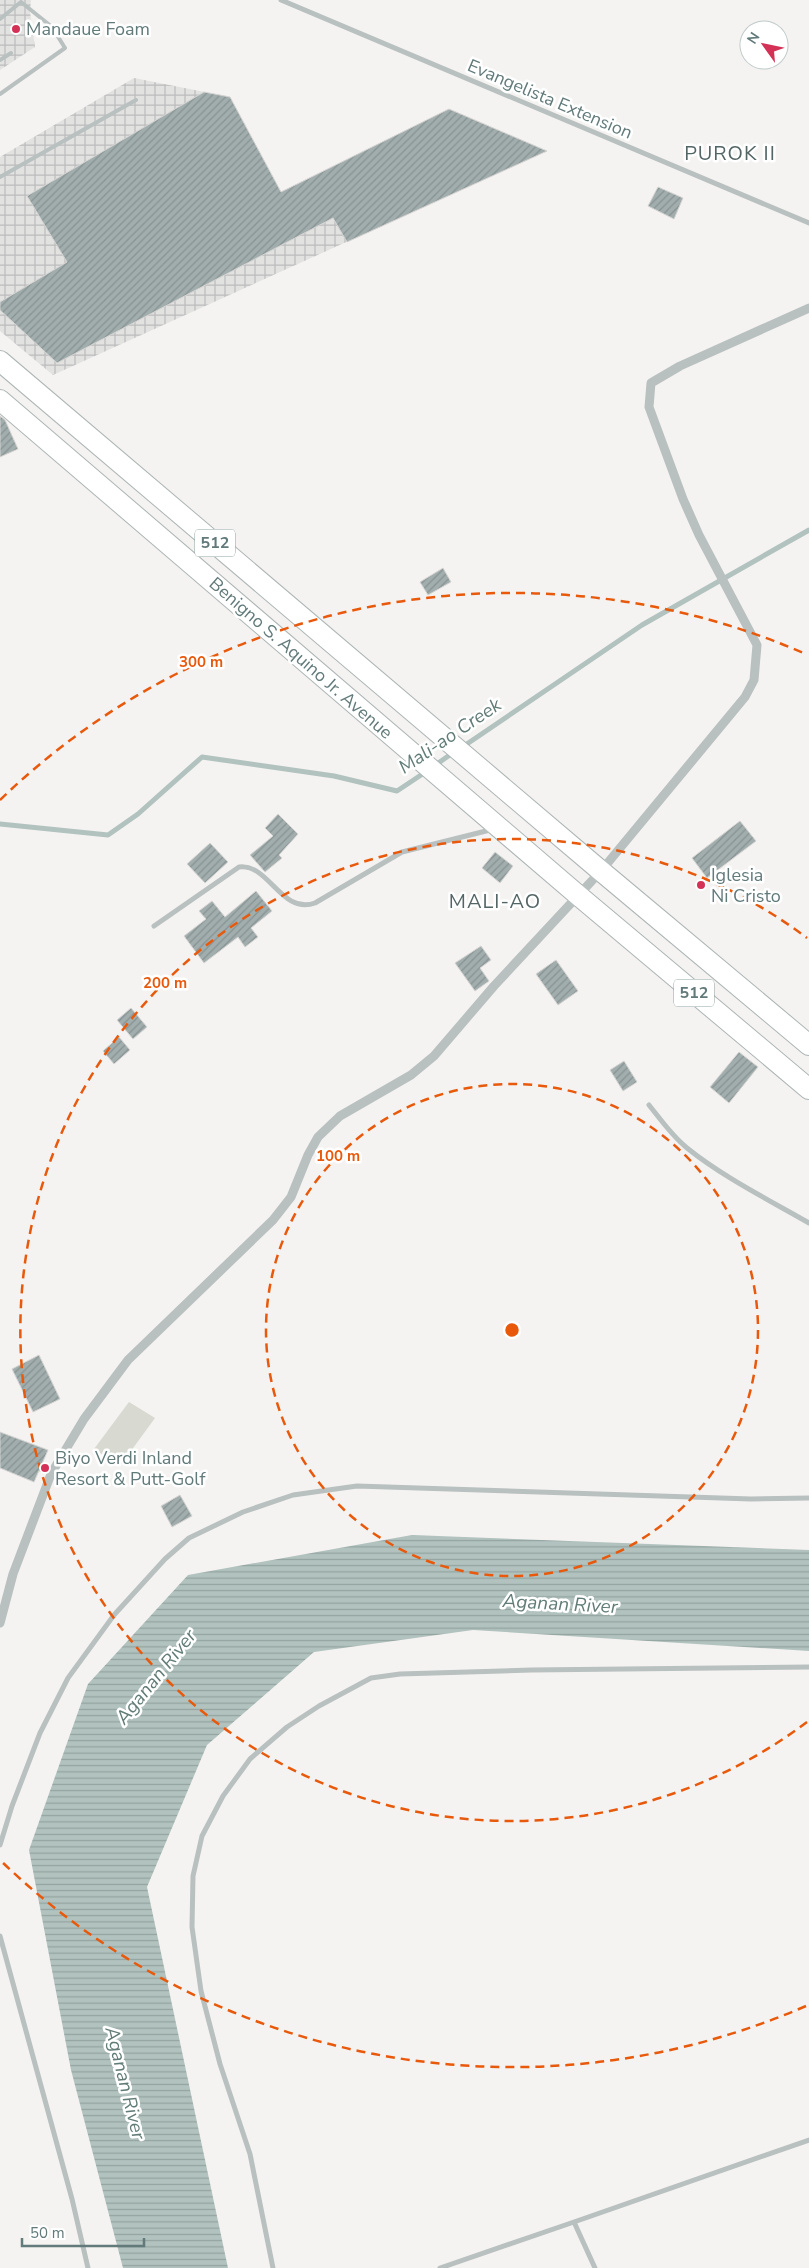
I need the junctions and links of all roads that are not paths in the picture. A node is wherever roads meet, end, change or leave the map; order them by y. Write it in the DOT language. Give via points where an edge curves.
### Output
graph roads {
  1 [pos="280,0"];
  2 [pos="0,19"];
  3 [pos="11,53"];
  4 [pos="0,60"];
  5 [pos="0,94"];
  6 [pos="136,100"];
  7 [pos="0,177"];
  8 [pos="809,223"];
  9 [pos="809,308"];
  10 [pos="0,361"];
  11 [pos="0,400"];
  12 [pos="499,828"];
  13 [pos="601,871"];
  14 [pos="579,896"];
  15 [pos="154,926"];
  16 [pos="809,1045"];
  17 [pos="809,1089"];
  18 [pos="649,1105"];
  19 [pos="809,1223"];
  20 [pos="809,1498"];
  21 [pos="0,1623"];
  22 [pos="809,1667"];
  23 [pos="0,1845"];
  24 [pos="0,1936"];
  25 [pos="809,2140"];
  26 [pos="574,2222"];
  27 [pos="88,2268"];
  28 [pos="273,2268"];
  29 [pos="440,2268"];
  30 [pos="595,2268"];
  1 -- 8 [label="street, Evangelista Extension"];
  2 -- 5 [label="lane" via="21,2 52,26 66,48"];
  3 -- 4 [label="lane"];
  6 -- 7 [label="lane"];
  9 -- 13 [label="street" via="680,366 651,383 649,407 683,499 757,645 754,680 745,696"];
  10 -- 13 [label="main road, Benigno S. Aquino Jr. Avenue / 512"];
  11 -- 12 [label="main road, Benigno S. Aquino Jr. Avenue / 512"];
  12 -- 14 [label="main road, Benigno S. Aquino Jr. Avenue / 512"];
  12 -- 15 [label="street" via="402,852 306,906 292,902 248,867 239,866"];
  13 -- 14 [label="street"];
  13 -- 16 [label="main road, Benigno S. Aquino Jr. Avenue / 512"];
  14 -- 17 [label="main road, Benigno S. Aquino Jr. Avenue / 512"];
  14 -- 21 [label="street" via="494,986 434,1056 411,1075 340,1116 318,1137 291,1197 273,1220 128,1360 84,1419 51,1474 13,1574"];
  18 -- 19 [label="street" via="669,1132 687,1148"];
  20 -- 23 [label="street" via="751,1499 356,1486 293,1495 242,1512 189,1538 165,1559 114,1616 68,1678 40,1733"];
  22 -- 28 [label="street" via="540,1670 400,1674 371,1678 287,1727 250,1759 223,1796 202,1836 193,1876 192,1927 201,1991 220,2064 250,2154"];
  24 -- 27 [label="street"];
  25 -- 26 [label="street"];
  26 -- 29 [label="street"];
  26 -- 30 [label="street"];
}
